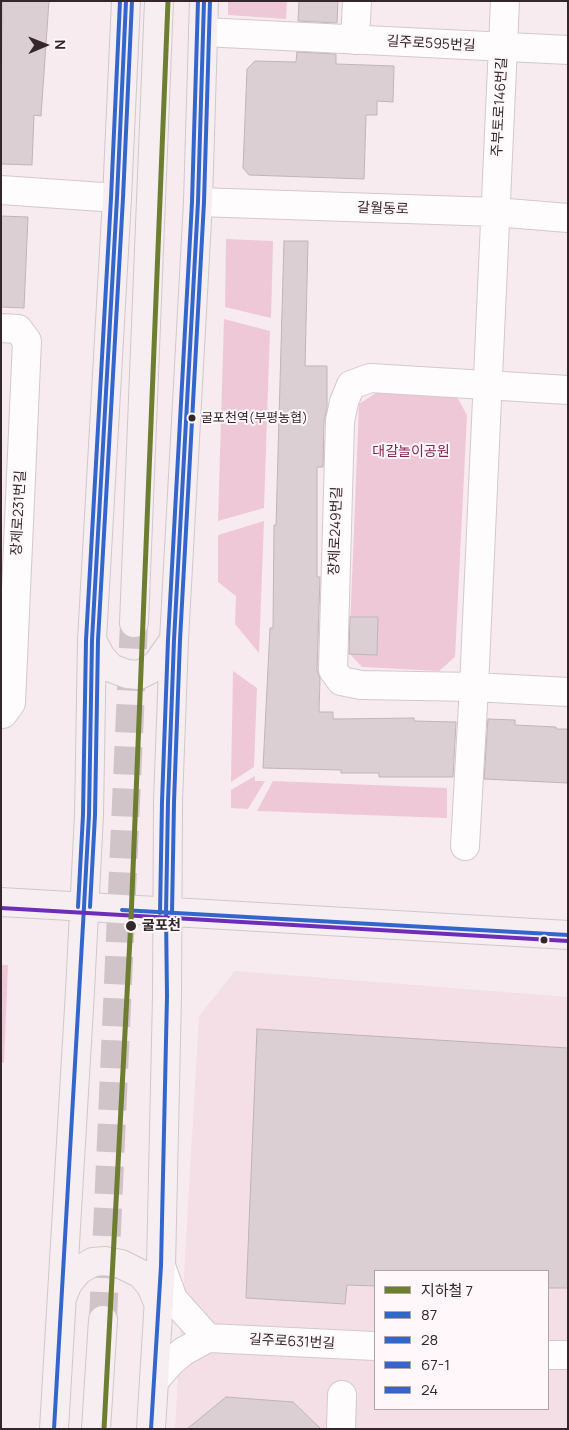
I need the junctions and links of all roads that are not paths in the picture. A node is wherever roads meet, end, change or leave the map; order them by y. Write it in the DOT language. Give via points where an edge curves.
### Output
graph roads {
  1 [pos="126,1"];
  2 [pos="159,1"];
  3 [pos="204,1"];
  4 [pos="357,1"];
  5 [pos="505,1"];
  6 [pos="203,32"];
  7 [pos="355,40"];
  8 [pos="503,48"];
  9 [pos="568,50"];
  10 [pos="1,190"];
  11 [pos="117,198"];
  12 [pos="198,202"];
  13 [pos="495,212"];
  14 [pos="568,218"];
  15 [pos="1,328"];
  16 [pos="488,386"];
  17 [pos="568,390"];
  18 [pos="134,623"];
  19 [pos="92,640"];
  20 [pos="174,640"];
  21 [pos="474,687"];
  22 [pos="568,692"];
  23 [pos="1,713"];
  24 [pos="465,846"];
  25 [pos="1,902"];
  26 [pos="84,907"];
  27 [pos="166,913"];
  28 [pos="568,935"];
  29 [pos="161,1266"];
  30 [pos="61,1301"];
  31 [pos="159,1305"];
  32 [pos="103,1320"];
  33 [pos="208,1338"];
  34 [pos="374,1346"];
  35 [pos="549,1354"];
  36 [pos="568,1356"];
  37 [pos="154,1381"];
  38 [pos="342,1395"];
  39 [pos="54,1429"];
  40 [pos="96,1429"];
  41 [pos="151,1429"];
  42 [pos="341,1429"];
  1 -- 11 [label="main road"];
  2 -- 18 [label="main road"];
  3 -- 6 [label="main road"];
  4 -- 7 [label="street"];
  5 -- 8 [label="street, 주부토로146번길"];
  6 -- 7 [label="street, 길주로595번길"];
  6 -- 12 [label="main road"];
  7 -- 8 [label="street, 길주로595번길"];
  8 -- 9 [label="street, 길주로595번길"];
  8 -- 13 [label="street, 주부토로146번길"];
  10 -- 11 [label="street"];
  11 -- 19 [label="main road"];
  12 -- 13 [label="street, 갈월동로"];
  12 -- 20 [label="main road"];
  13 -- 14 [label="street, 갈월동로"];
  13 -- 16 [label="street"];
  15 -- 23 [label="street, 장제로231번길" via="18,329 27,341 11,703"];
  16 -- 17 [label="street, 장제로249번길"];
  16 -- 21 [label="street"];
  16 -- 21 [label="street, 장제로249번길" via="370,378 351,385 340,421 332,670 341,681 360,685"];
  19 -- 20 [label="main road" via="111,668 139,675 157,664"];
  19 -- 26 [label="main road"];
  20 -- 27 [label="main road"];
  21 -- 22 [label="street, 장제로249번길"];
  21 -- 24 [label="street"];
  25 -- 26 [label="main road"];
  26 -- 27 [label="main road"];
  26 -- 30 [label="main road"];
  27 -- 28 [label="main road"];
  27 -- 29 [label="main road"];
  29 -- 31 [label="main road"];
  29 -- 33 [label="street" via="174,1299"];
  30 -- 31 [label="main road" via="68,1283 79,1270 93,1262 106,1261 125,1265 141,1274 151,1286"];
  30 -- 39 [label="main road"];
  31 -- 37 [label="main road"];
  32 -- 40 [label="main road"];
  33 -- 34 [label="street, 길주로631번길"];
  33 -- 37 [label="street" via="184,1351"];
  35 -- 36 [label="street"];
  37 -- 41 [label="main road"];
  38 -- 42 [label="street"];
}
